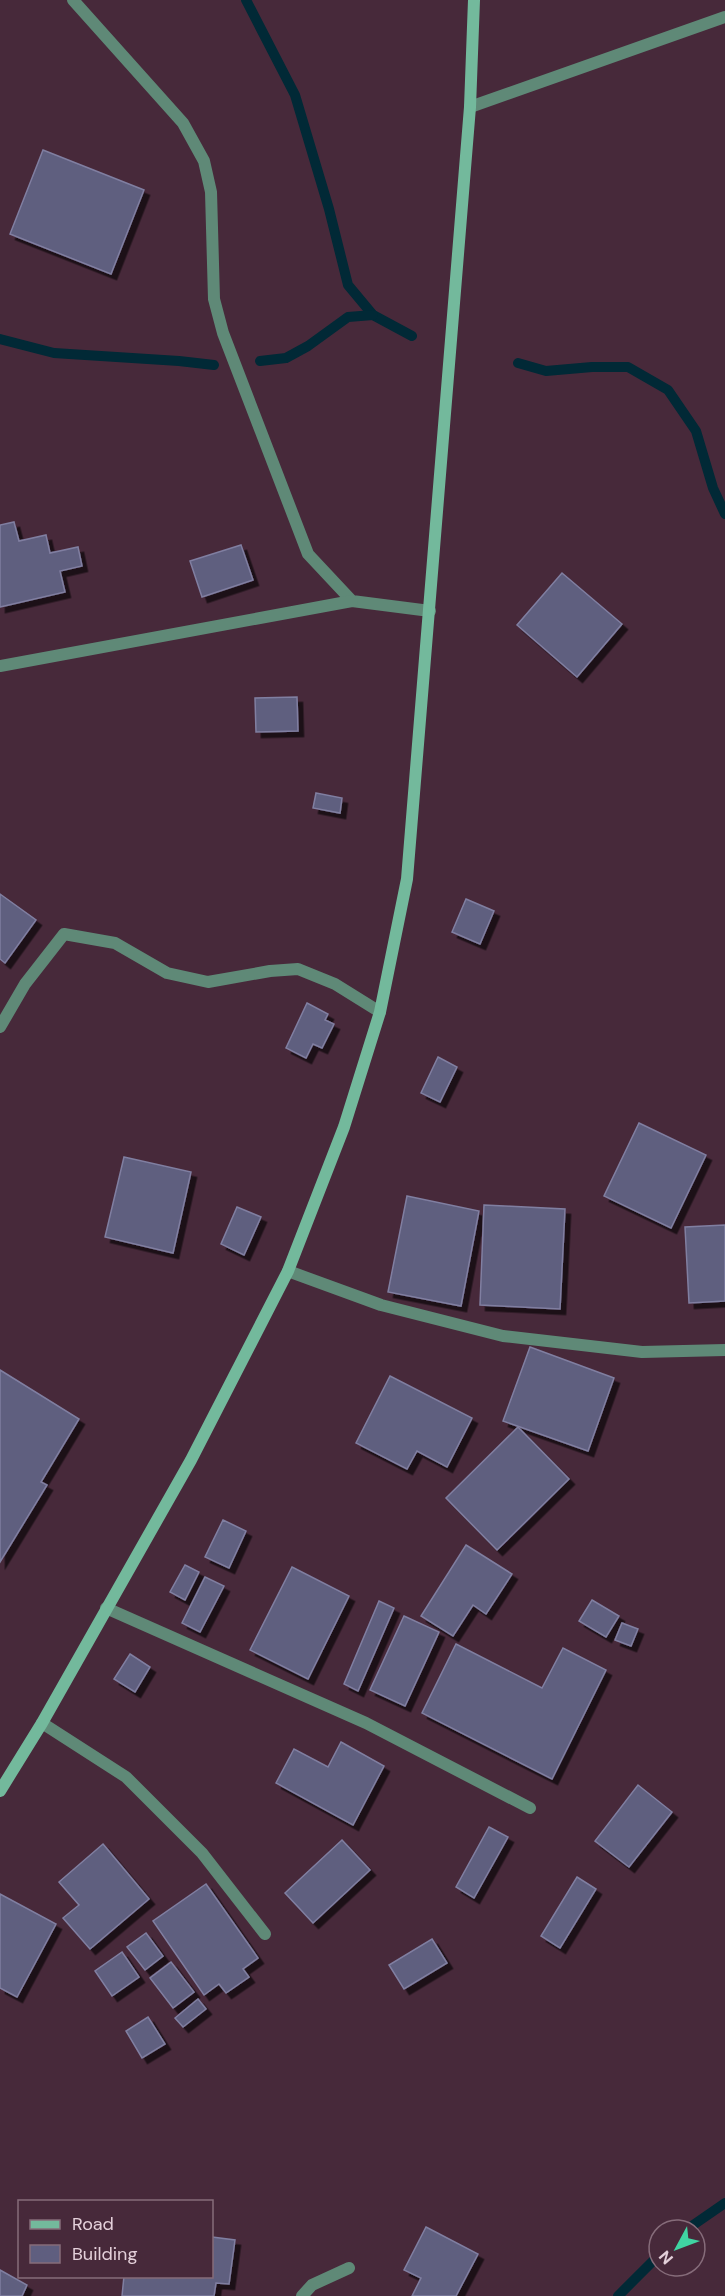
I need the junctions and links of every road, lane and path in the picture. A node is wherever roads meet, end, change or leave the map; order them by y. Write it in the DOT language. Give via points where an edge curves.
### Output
graph roads {
  1 [pos="73,0"];
  2 [pos="474,0"];
  3 [pos="725,17"];
  4 [pos="470,107"];
  5 [pos="352,601"];
  6 [pos="430,610"];
  7 [pos="0,666"];
  8 [pos="380,1012"];
  9 [pos="0,1027"];
  10 [pos="288,1271"];
  11 [pos="725,1350"];
  12 [pos="106,1608"];
  13 [pos="42,1723"];
  14 [pos="0,1791"];
  15 [pos="531,1808"];
  16 [pos="265,1934"];
  17 [pos="349,2268"];
  18 [pos="302,2296"];
  1 -- 5 [label="street" via="183,123 204,161 211,192 214,299 223,333 308,554"];
  2 -- 4 [label="street"];
  3 -- 4 [label="street"];
  4 -- 6 [label="street"];
  5 -- 6 [label="street"];
  5 -- 7 [label="street"];
  6 -- 8 [label="street" via="407,879"];
  8 -- 9 [label="street" via="335,984 298,969 208,982 167,974 115,943 64,934 25,984"];
  8 -- 10 [label="street" via="344,1127"];
  10 -- 11 [label="street" via="381,1305 503,1336 642,1352"];
  10 -- 12 [label="street" via="191,1460"];
  12 -- 13 [label="street"];
  12 -- 15 [label="street" via="366,1724"];
  13 -- 14 [label="street"];
  13 -- 16 [label="street" via="126,1777 202,1853"];
  17 -- 18 [label="street" via="312,2285"];
}
